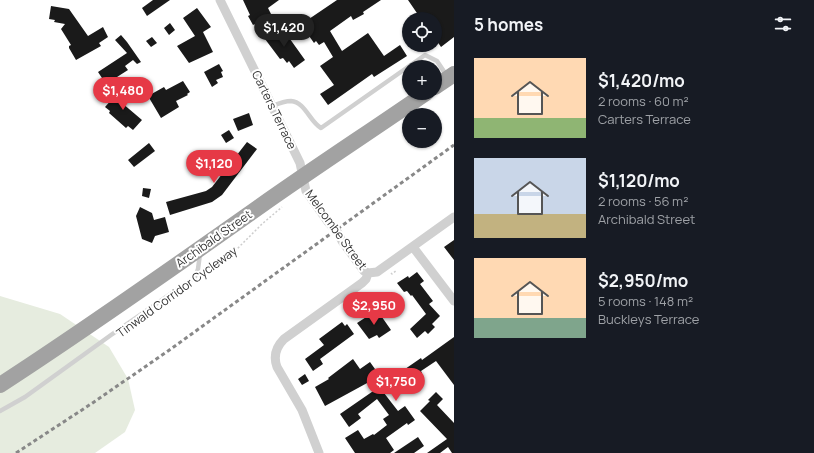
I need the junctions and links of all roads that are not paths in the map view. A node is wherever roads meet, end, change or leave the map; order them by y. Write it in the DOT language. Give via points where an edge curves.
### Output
graph roads {
  1 [pos="220,0"];
  2 [pos="451,76"];
  3 [pos="442,82"];
  4 [pos="416,100"];
  5 [pos="272,106"];
  6 [pos="303,177"];
  7 [pos="454,217"];
  8 [pos="413,247"];
  9 [pos="200,250"];
  10 [pos="368,273"];
  11 [pos="454,301"];
  12 [pos="0,384"];
  13 [pos="0,411"];
  14 [pos="319,453"];
  1 -- 5 [label="street, Carters Terrace"];
  2 -- 3 [label="highway"];
  2 -- 5 [label="lane" via="437,61 425,55 321,128 315,125 305,109 291,101"];
  4 -- 6 [label="highway, Archibald Street"];
  5 -- 6 [label="street, Carters Terrace" via="301,164"];
  6 -- 9 [label="highway, Archibald Street"];
  6 -- 10 [label="street, Melcombe Street" via="306,191 362,270"];
  7 -- 8 [label="street, Melcombe Street"];
  8 -- 10 [label="street, Melcombe Street" via="377,272"];
  8 -- 11 [label="street"];
  9 -- 12 [label="highway, Archibald Street" via="47,355"];
  9 -- 13 [label="lane" via="195,277 25,397"];
  10 -- 14 [label="street" via="362,283 284,339 275,352 275,363 302,410"];
}
